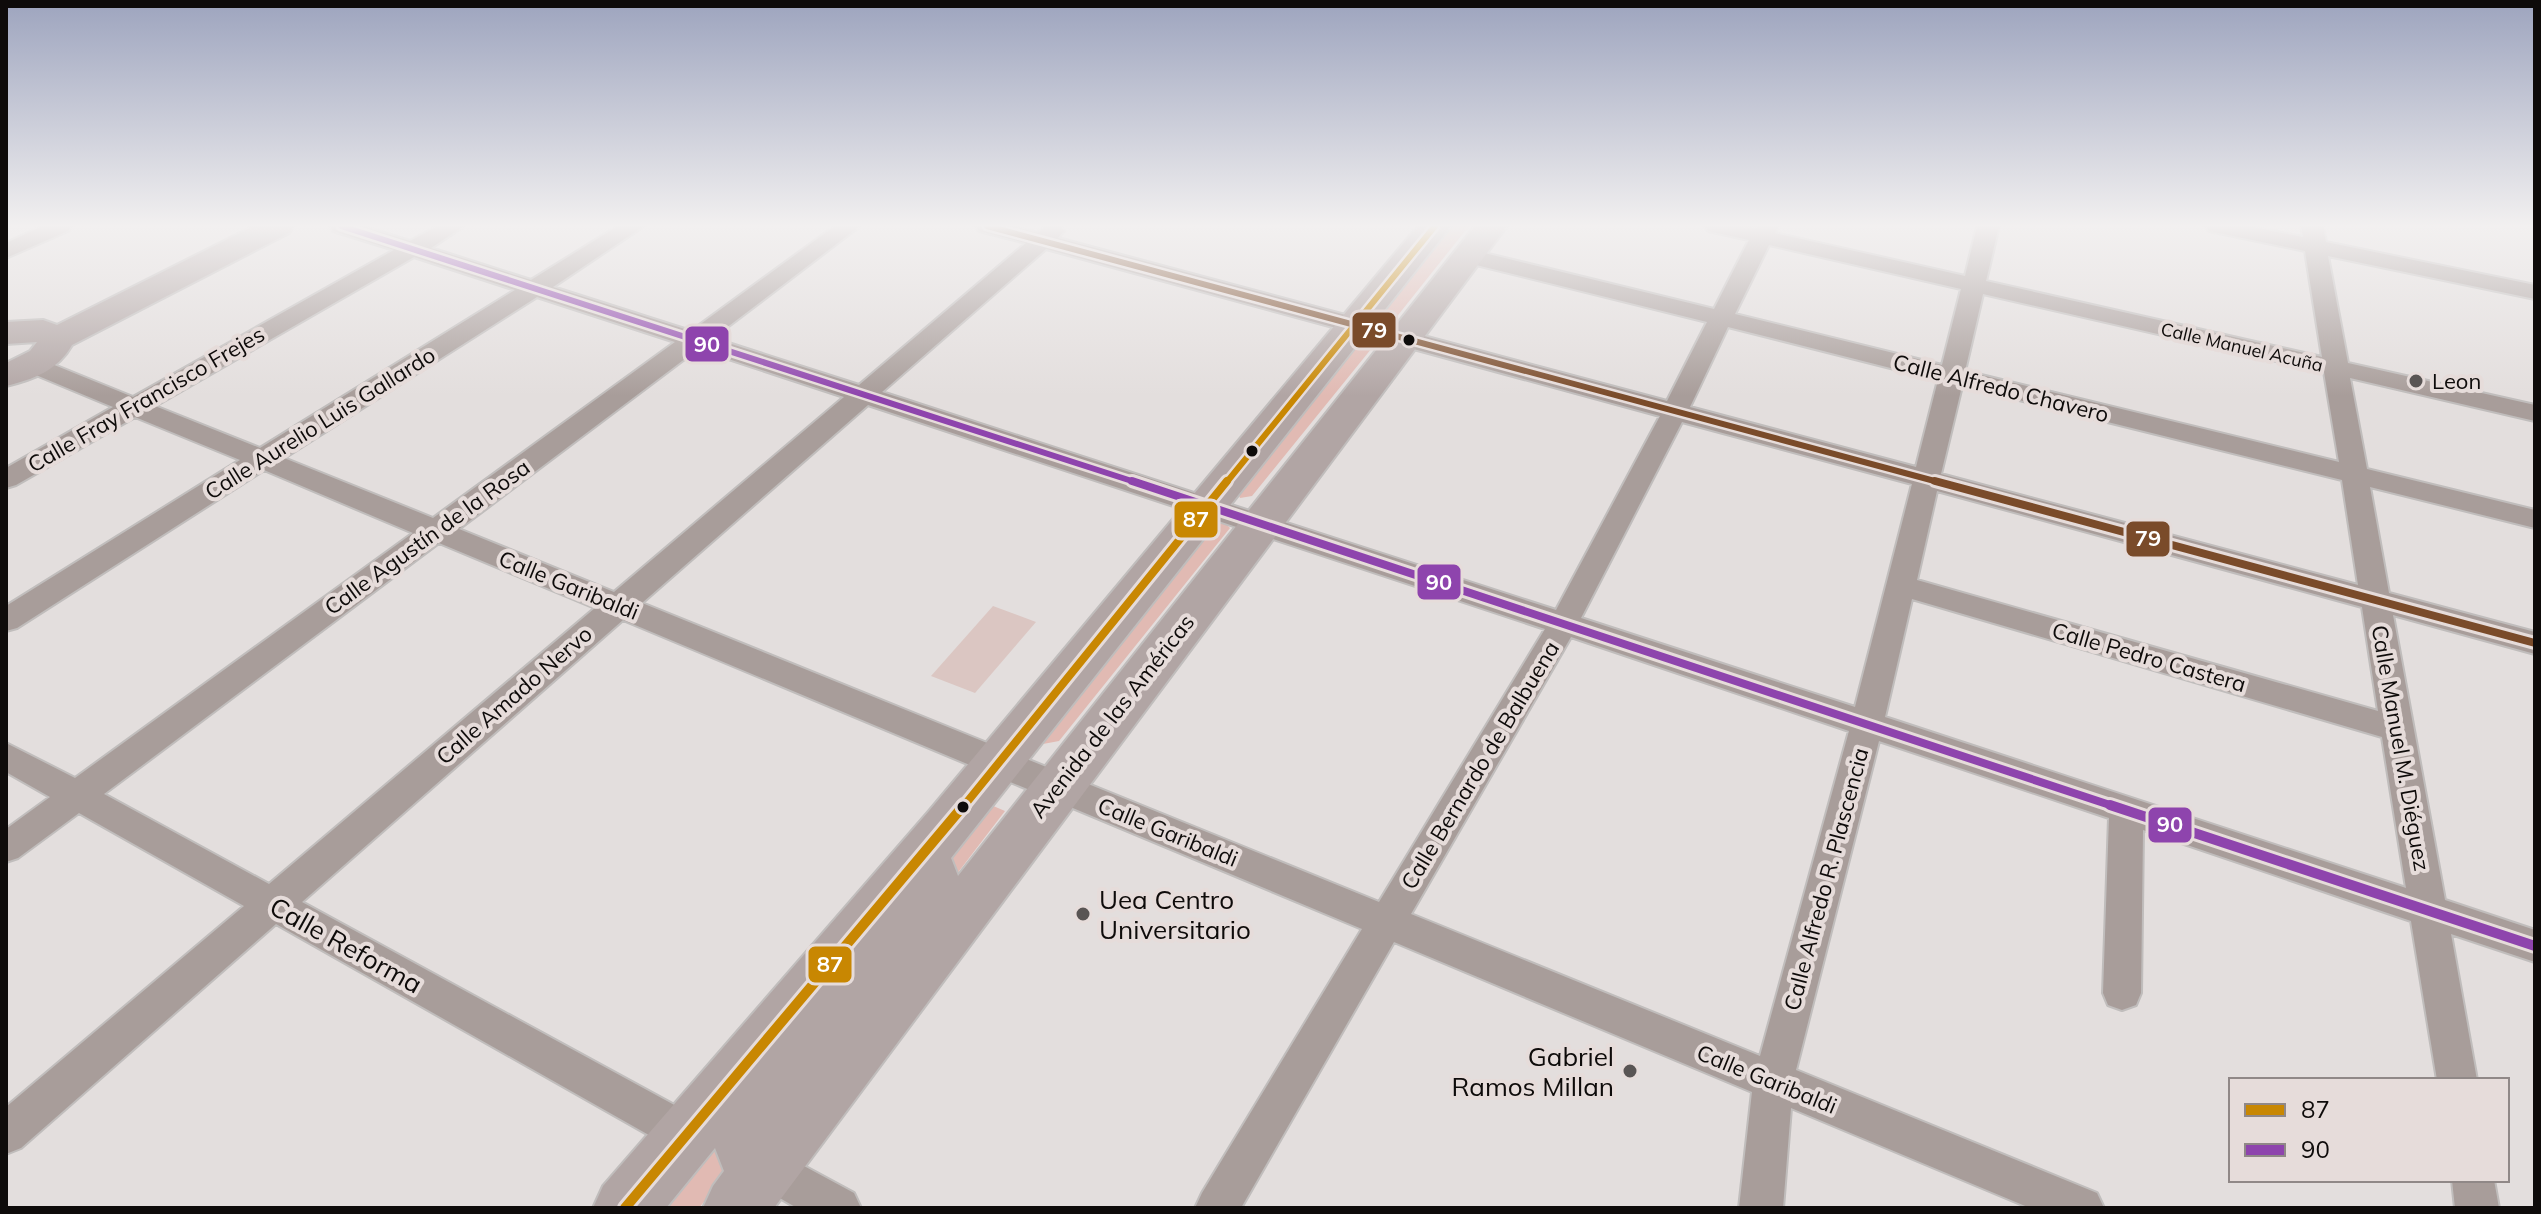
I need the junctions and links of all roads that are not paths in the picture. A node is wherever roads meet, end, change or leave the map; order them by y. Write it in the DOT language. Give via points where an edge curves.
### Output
graph roads {
  1 [pos="137,283"];
  2 [pos="161,283"];
  3 [pos="352,283"];
  4 [pos="514,283"];
  5 [pos="543,283"];
  6 [pos="772,283"];
  7 [pos="992,283"];
  8 [pos="1215,283"];
  9 [pos="1389,283"];
  10 [pos="1447,283"];
  11 [pos="1576,283"];
  12 [pos="1738,283"];
  13 [pos="1961,283"];
  14 [pos="1975,283"];
  15 [pos="2322,283"];
  16 [pos="2498,283"];
  17 [pos="1974,286"];
  18 [pos="533,289"];
  19 [pos="2535,292"];
  20 [pos="1720,318"];
  21 [pos="1355,325"];
  22 [pos="1403,338"];
  23 [pos="693,341"];
  24 [pos="25,348"];
  25 [pos="2336,368"];
  26 [pos="1950,375"];
  27 [pos="862,395"];
  28 [pos="134,406"];
  29 [pos="1675,411"];
  30 [pos="2535,413"];
  31 [pos="262,459"];
  32 [pos="2355,475"];
  33 [pos="6,479"];
  34 [pos="1926,479"];
  35 [pos="1205,507"];
  36 [pos="2535,519"];
  37 [pos="1261,523"];
  38 [pos="436,530"];
  39 [pos="1900,585"];
  40 [pos="2374,600"];
  41 [pos="619,605"];
  42 [pos="6,620"];
  43 [pos="1563,624"];
  44 [pos="2535,643"];
  45 [pos="1867,724"];
  46 [pos="2397,729"];
  47 [pos="6,756"];
  48 [pos="997,761"];
  49 [pos="1058,787"];
  50 [pos="77,795"];
  51 [pos="2126,811"];
  52 [pos="947,826"];
  53 [pos="6,848"];
  54 [pos="272,904"];
  55 [pos="2430,911"];
  56 [pos="1387,922"];
  57 [pos="2535,946"];
  58 [pos="2122,993"];
  59 [pos="2457,1078"];
  60 [pos="1773,1081"];
  61 [pos="685,1133"];
  62 [pos="6,1134"];
  63 [pos="2473,1182"];
  64 [pos="751,1188"];
  65 [pos="625,1208"];
  66 [pos="839,1208"];
  67 [pos="1217,1208"];
  68 [pos="1761,1208"];
  69 [pos="2082,1208"];
  70 [pos="2477,1208"];
  1 -- 24 [label="main road"];
  2 -- 24 [label="main road"];
  3 -- 28 [label="street, Calle Fray Francisco Frejes"];
  4 -- 18 [label="street"];
  5 -- 18 [label="street, Calle Aurelio Luis Gallardo"];
  6 -- 23 [label="street, Calle Agustín de la Rosa"];
  7 -- 27 [label="street, Calle Amado Nervo"];
  8 -- 21 [label="street"];
  9 -- 21 [label="main road"];
  10 -- 22 [label="main road, Avenida de las Américas"];
  11 -- 20 [label="street, Calle Alfredo Chavero"];
  12 -- 20 [label="street, Calle Bernardo de Balbuena"];
  13 -- 17 [label="street, Calle Manuel Acuña"];
  14 -- 17 [label="street, Calle Alfredo R. Plascencia"];
  15 -- 25 [label="street, Calle Manuel M. Diéguez"];
  16 -- 19 [label="street"];
  17 -- 25 [label="street, Calle Manuel Acuña"];
  17 -- 26 [label="street, Calle Alfredo R. Plascencia"];
  18 -- 23 [label="street"];
  18 -- 31 [label="street, Calle Aurelio Luis Gallardo"];
  20 -- 26 [label="street, Calle Alfredo Chavero"];
  20 -- 29 [label="street, Calle Bernardo de Balbuena"];
  21 -- 22 [label="street"];
  21 -- 35 [label="main road"];
  22 -- 29 [label="street"];
  22 -- 37 [label="main road, Avenida de las Américas"];
  23 -- 27 [label="street"];
  23 -- 38 [label="street, Calle Agustín de la Rosa"];
  24 -- 28 [label="street, Calle Garibaldi"];
  25 -- 30 [label="street, Calle Manuel Acuña"];
  25 -- 32 [label="street, Calle Manuel M. Diéguez"];
  26 -- 32 [label="street, Calle Alfredo Chavero"];
  26 -- 34 [label="street, Calle Alfredo R. Plascencia"];
  27 -- 35 [label="street"];
  27 -- 41 [label="street, Calle Amado Nervo"];
  28 -- 31 [label="street, Calle Garibaldi"];
  28 -- 33 [label="street, Calle Fray Francisco Frejes"];
  29 -- 34 [label="street"];
  29 -- 43 [label="street, Calle Bernardo de Balbuena"];
  31 -- 38 [label="street, Calle Garibaldi"];
  31 -- 42 [label="street, Calle Aurelio Luis Gallardo"];
  32 -- 36 [label="street, Calle Alfredo Chavero"];
  32 -- 40 [label="street, Calle Manuel M. Diéguez"];
  34 -- 39 [label="street, Calle Alfredo R. Plascencia"];
  34 -- 40 [label="street"];
  35 -- 37 [label="street"];
  35 -- 48 [label="main road"];
  37 -- 43 [label="street"];
  37 -- 49 [label="main road, Avenida de las Américas"];
  38 -- 41 [label="street, Calle Garibaldi"];
  38 -- 50 [label="street, Calle Agustín de la Rosa"];
  39 -- 45 [label="street, Calle Alfredo R. Plascencia"];
  39 -- 46 [label="street, Calle Pedro Castera"];
  40 -- 44 [label="street"];
  40 -- 46 [label="street, Calle Manuel M. Diéguez"];
  41 -- 48 [label="street, Calle Garibaldi"];
  41 -- 54 [label="street, Calle Amado Nervo"];
  43 -- 45 [label="street"];
  43 -- 56 [label="street, Calle Bernardo de Balbuena"];
  45 -- 51 [label="street"];
  45 -- 60 [label="street, Calle Alfredo R. Plascencia"];
  46 -- 55 [label="street, Calle Manuel M. Diéguez"];
  47 -- 50 [label="street, Calle Reforma"];
  48 -- 49 [label="street, Calle Garibaldi"];
  48 -- 52 [label="main road"];
  49 -- 56 [label="street, Calle Garibaldi"];
  49 -- 64 [label="main road, Avenida de las Américas"];
  50 -- 53 [label="street, Calle Agustín de la Rosa"];
  50 -- 54 [label="street, Calle Reforma"];
  51 -- 55 [label="street"];
  51 -- 58 [label="street"];
  52 -- 61 [label="main road"];
  52 -- 64 [label="main road" via="934,871 901,930 761,1116 745,1149"];
  54 -- 61 [label="street, Calle Reforma"];
  54 -- 62 [label="street, Calle Amado Nervo"];
  55 -- 57 [label="street"];
  55 -- 59 [label="street, Calle Manuel M. Diéguez"];
  56 -- 60 [label="street, Calle Garibaldi"];
  56 -- 67 [label="street, Calle Bernardo de Balbuena"];
  60 -- 68 [label="street, Calle Alfredo R. Plascencia"];
  60 -- 69 [label="street, Calle Garibaldi"];
  61 -- 65 [label="main road"];
  63 -- 70 [label="street"];
  64 -- 66 [label="street"];
}
